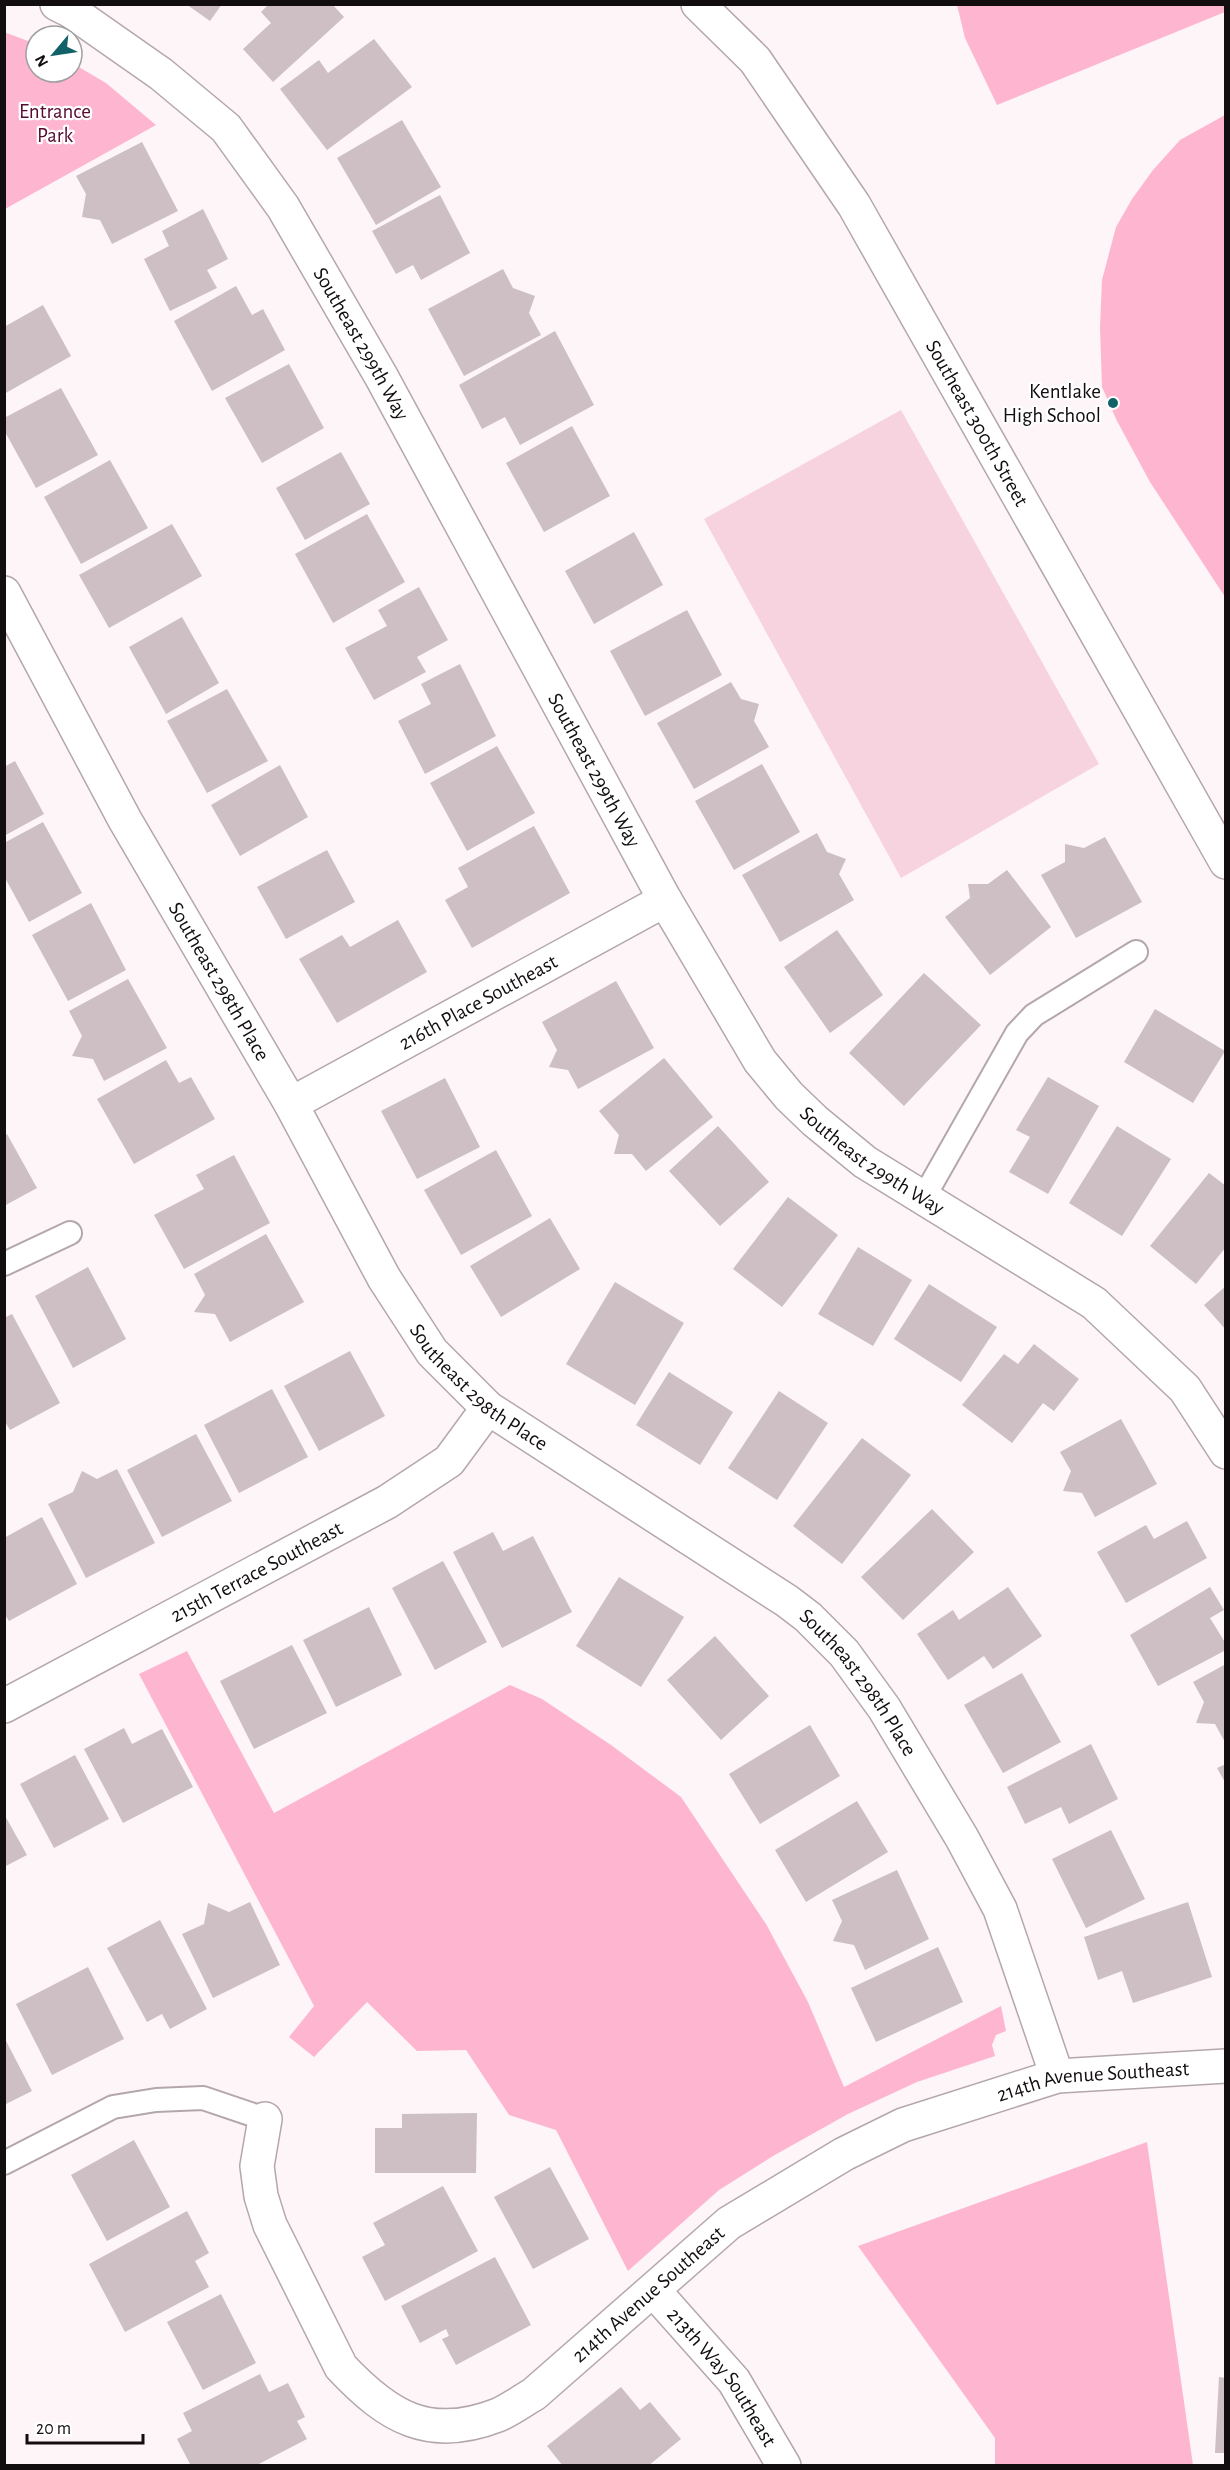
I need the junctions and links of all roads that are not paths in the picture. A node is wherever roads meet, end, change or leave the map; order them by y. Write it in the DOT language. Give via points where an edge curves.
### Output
graph roads {
  1 [pos="57,4"];
  2 [pos="698,4"];
  3 [pos="4,593"];
  4 [pos="1226,862"];
  5 [pos="665,900"];
  6 [pos="1136,952"];
  7 [pos="291,1104"];
  8 [pos="924,1197"];
  9 [pos="70,1233"];
  10 [pos="4,1264"];
  11 [pos="488,1408"];
  12 [pos="1226,1452"];
  13 [pos="4,1706"];
  14 [pos="1226,2066"];
  15 [pos="1057,2076"];
  16 [pos="265,2120"];
  17 [pos="4,2163"];
  18 [pos="654,2290"];
  19 [pos="784,2466"];
  1 -- 5 [label="street, Southeast 299th Way" via="161,74 226,128 283,207 381,376"];
  2 -- 4 [label="street, Southeast 300th Street" via="755,60 854,205"];
  3 -- 7 [label="street, Southeast 298th Place" via="125,820"];
  5 -- 7 [label="street, 216th Place Southeast"];
  5 -- 8 [label="street, Southeast 299th Way" via="760,1061 789,1096 865,1162"];
  6 -- 8 [label="lane" via="1034,1015 1017,1033"];
  7 -- 11 [label="street, Southeast 298th Place" via="384,1278 432,1352"];
  8 -- 12 [label="street, Southeast 299th Way" via="1094,1303 1185,1389"];
  9 -- 10 [label="lane"];
  11 -- 13 [label="street, 215th Terrace Southeast" via="449,1461 387,1502"];
  11 -- 15 [label="street, Southeast 298th Place" via="787,1601 844,1653 884,1708 1000,1909"];
  14 -- 15 [label="street, 214th Avenue Southeast"];
  15 -- 18 [label="street, 214th Avenue Southeast" via="903,2125 844,2154 729,2223"];
  16 -- 17 [label="lane" via="203,2098 113,2107"];
  16 -- 18 [label="street, 214th Avenue Southeast" via="257,2166 270,2225 341,2367 387,2408 413,2422 442,2427 500,2415 534,2394"];
  18 -- 19 [label="street, 213th Way Southeast" via="734,2381"];
}
